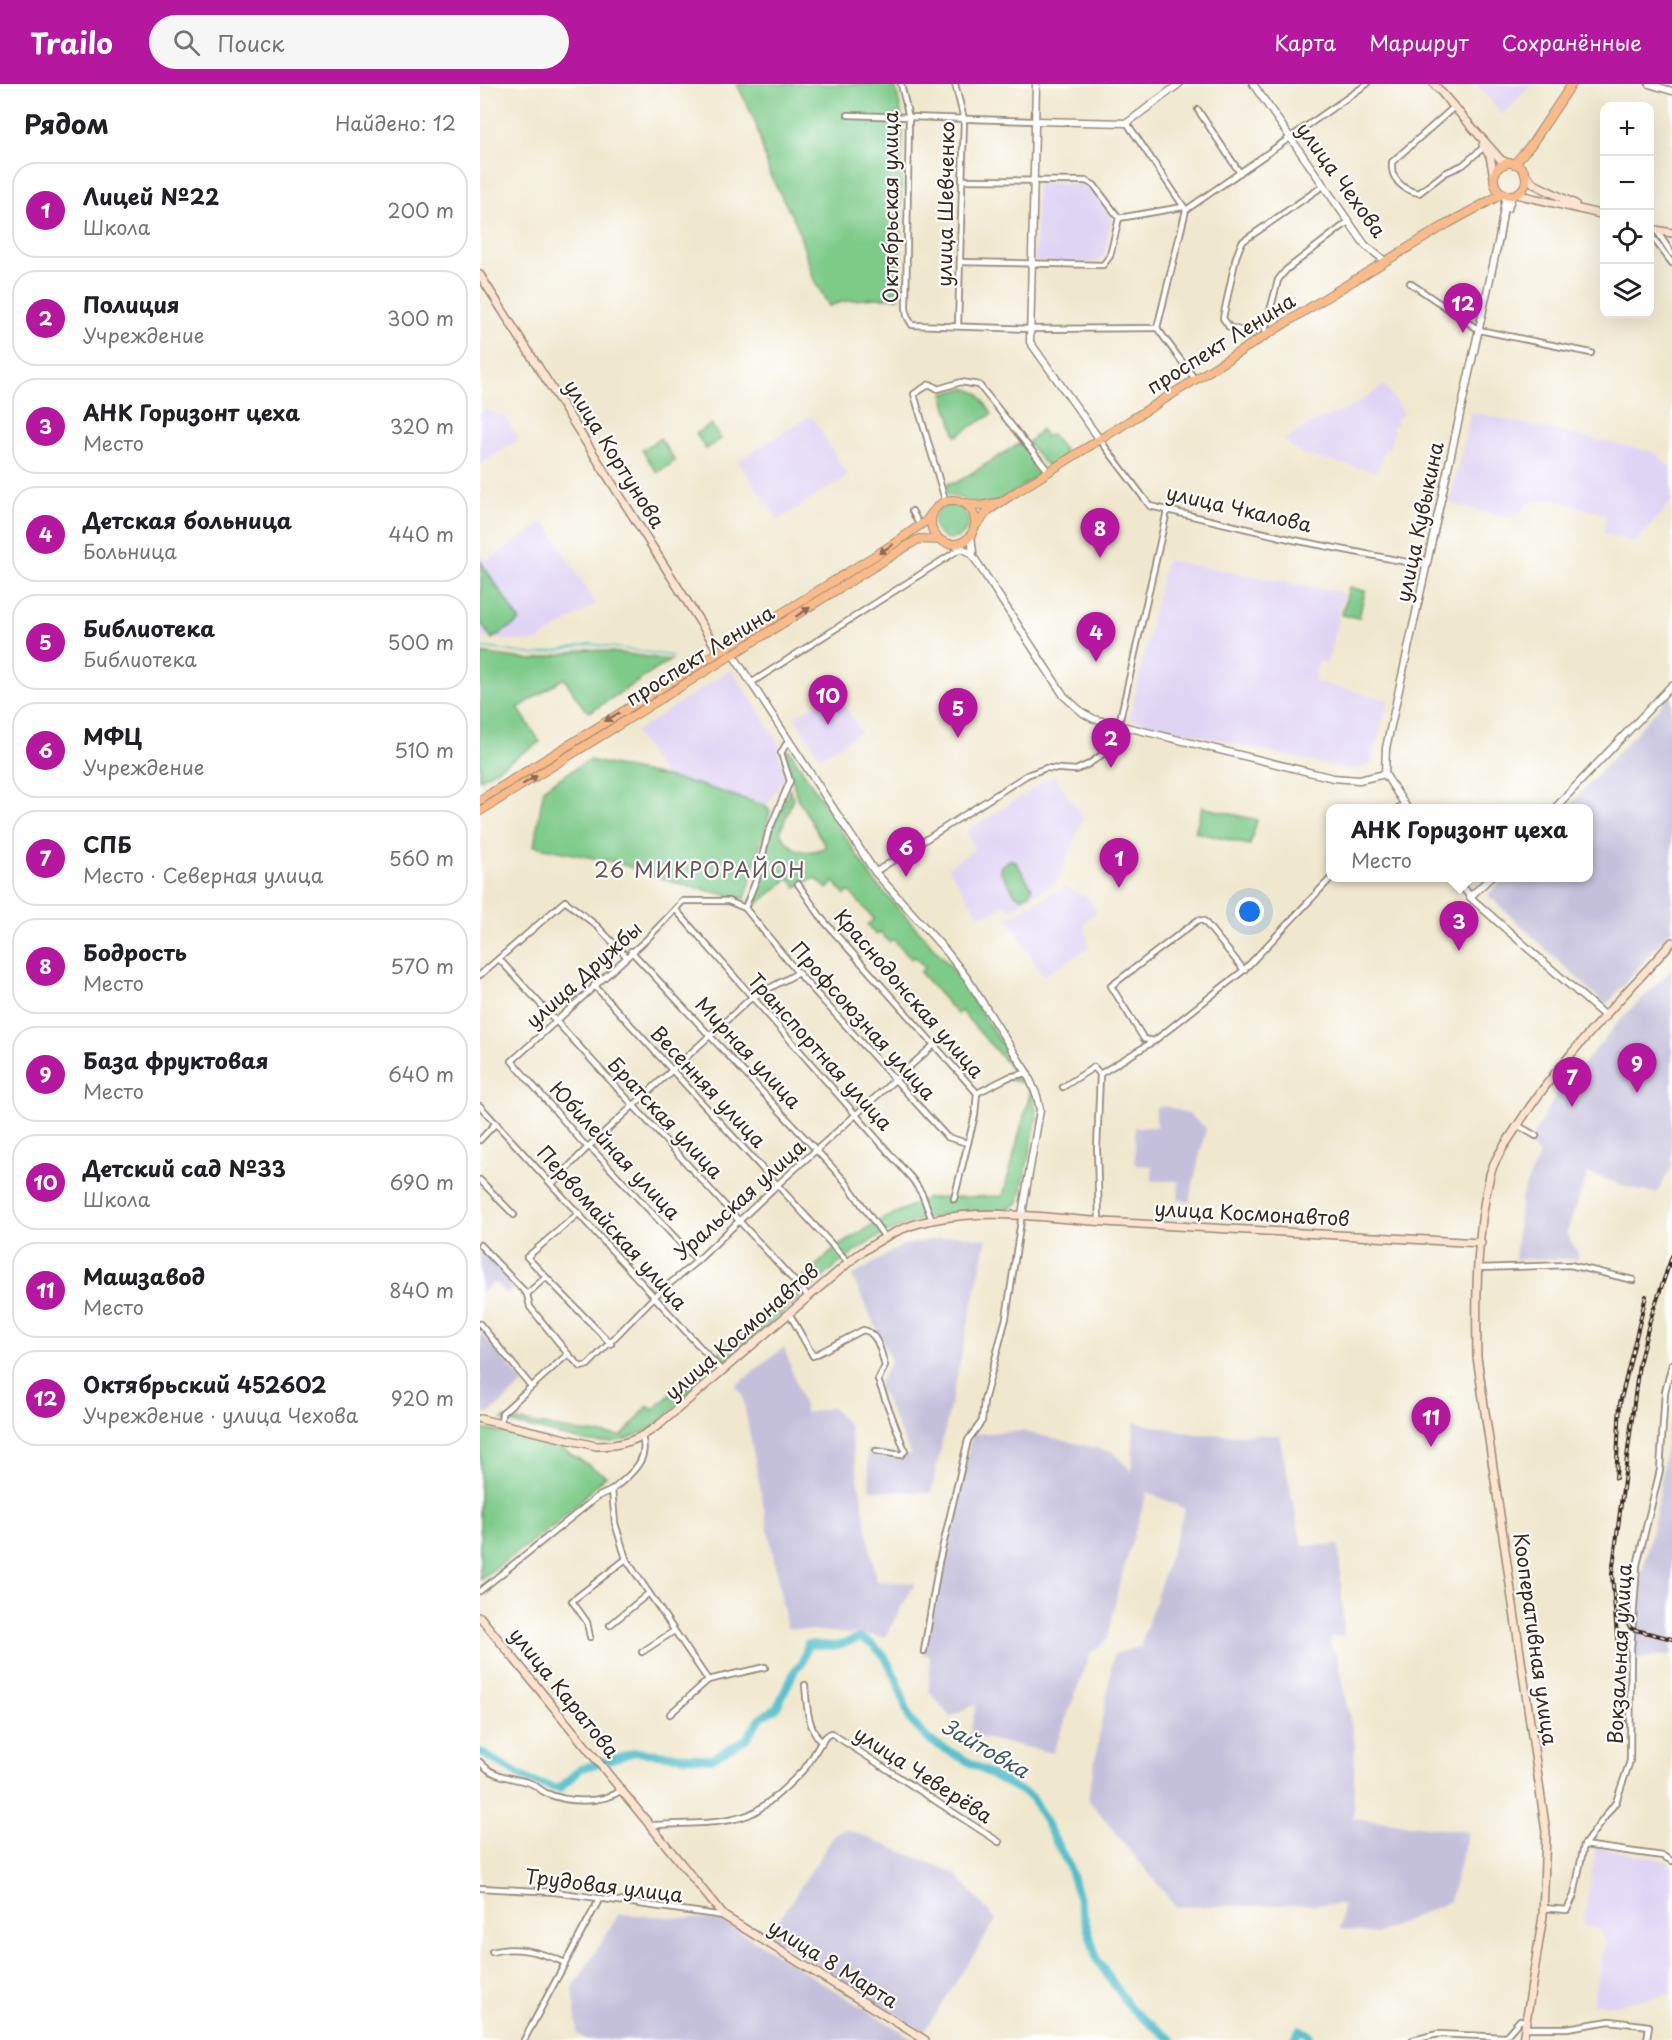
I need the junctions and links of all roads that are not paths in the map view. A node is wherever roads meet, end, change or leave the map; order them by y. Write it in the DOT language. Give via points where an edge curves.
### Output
graph roads {
  1 [pos="901,84"];
  2 [pos="955,84"];
  3 [pos="1036,84"];
  4 [pos="1179,84"];
  5 [pos="1253,84"];
  6 [pos="1367,84"];
  7 [pos="1434,84"];
  8 [pos="1572,84"];
  9 [pos="1649,84"];
  10 [pos="1672,92"];
  11 [pos="1453,108"];
  12 [pos="1197,110"];
  13 [pos="848,115"];
  14 [pos="909,118"];
  15 [pos="964,119"];
  16 [pos="1035,121"];
  17 [pos="1127,123"];
  18 [pos="1474,130"];
  19 [pos="1289,137"];
  20 [pos="1531,145"];
  21 [pos="1484,147"];
  22 [pos="1511,164"];
  23 [pos="1523,172"];
  24 [pos="1240,173"];
  25 [pos="1494,179"];
  26 [pos="962,180"];
  27 [pos="1033,181"];
  28 [pos="1323,186"];
  29 [pos="1509,195"];
  30 [pos="1185,209"];
  31 [pos="1586,209"];
  32 [pos="1600,213"];
  33 [pos="1119,218"];
  34 [pos="1348,222"];
  35 [pos="1447,224"];
  36 [pos="1654,231"];
  37 [pos="1672,232"];
  38 [pos="1654,233"];
  39 [pos="1654,234"];
  40 [pos="1672,254"];
  41 [pos="1385,261"];
  42 [pos="960,262"];
  43 [pos="1672,263"];
  44 [pos="1032,264"];
  45 [pos="480,275"];
  46 [pos="1410,283"];
  47 [pos="958,326"];
  48 [pos="1157,328"];
  49 [pos="1029,329"];
  50 [pos="1479,330"];
  51 [pos="1253,334"];
  52 [pos="1263,338"];
  53 [pos="1591,353"];
  54 [pos="1194,378"];
  55 [pos="1100,440"];
  56 [pos="1049,472"];
  57 [pos="1013,494"];
  58 [pos="945,500"];
  59 [pos="964,502"];
  60 [pos="912,511"];
  61 [pos="1167,511"];
  62 [pos="932,513"];
  63 [pos="920,526"];
  64 [pos="973,530"];
  65 [pos="940,540"];
  66 [pos="952,544"];
  67 [pos="963,548"];
  68 [pos="978,561"];
  69 [pos="1427,566"];
  70 [pos="728,647"];
  71 [pos="719,652"];
  72 [pos="733,655"];
  73 [pos="724,660"];
  74 [pos="751,683"];
  75 [pos="1672,685"];
  76 [pos="1117,724"];
  77 [pos="788,741"];
  78 [pos="1385,774"];
  79 [pos="480,800"];
  80 [pos="1401,804"];
  81 [pos="1559,804"];
  82 [pos="480,811"];
  83 [pos="875,872"];
  84 [pos="1326,882"];
  85 [pos="1459,882"];
  86 [pos="1486,882"];
  87 [pos="798,884"];
  88 [pos="1470,897"];
  89 [pos="745,908"];
  90 [pos="676,910"];
  91 [pos="1672,942"];
  92 [pos="631,951"];
  93 [pos="626,956"];
  94 [pos="500,959"];
  95 [pos="1244,970"];
  96 [pos="798,973"];
  97 [pos="480,975"];
  98 [pos="594,985"];
  99 [pos="751,998"];
  100 [pos="1606,1017"];
  101 [pos="556,1022"];
  102 [pos="711,1035"];
  103 [pos="1154,1041"];
  104 [pos="935,1044"];
  105 [pos="512,1061"];
  106 [pos="672,1072"];
  107 [pos="1027,1073"];
  108 [pos="1100,1074"];
  109 [pos="895,1080"];
  110 [pos="1063,1087"];
  111 [pos="977,1093"];
  112 [pos="480,1106"];
  113 [pos="633,1106"];
  114 [pos="856,1115"];
  115 [pos="496,1123"];
  116 [pos="1517,1125"];
  117 [pos="1536,1136"];
  118 [pos="480,1140"];
  119 [pos="967,1143"];
  120 [pos="588,1147"];
  121 [pos="817,1150"];
  122 [pos="480,1180"];
  123 [pos="552,1184"];
  124 [pos="777,1185"];
  125 [pos="954,1199"];
  126 [pos="579,1213"];
  127 [pos="1022,1214"];
  128 [pos="514,1215"];
  129 [pos="932,1220"];
  130 [pos="739,1221"];
  131 [pos="1099,1222"];
  132 [pos="884,1236"];
  133 [pos="1481,1243"];
  134 [pos="480,1245"];
  135 [pos="697,1261"];
  136 [pos="848,1262"];
  137 [pos="1479,1268"];
  138 [pos="546,1277"];
  139 [pos="1634,1280"];
  140 [pos="527,1294"];
  141 [pos="655,1296"];
  142 [pos="809,1297"];
  143 [pos="789,1313"];
  144 [pos="480,1324"];
  145 [pos="611,1344"];
  146 [pos="568,1354"];
  147 [pos="1672,1365"];
  148 [pos="721,1370"];
  149 [pos="531,1386"];
  150 [pos="480,1419"];
  151 [pos="501,1424"];
  152 [pos="642,1437"];
  153 [pos="876,1451"];
  154 [pos="612,1490"];
  155 [pos="627,1559"];
  156 [pos="480,1591"];
  157 [pos="649,1593"];
  158 [pos="480,1617"];
  159 [pos="610,1624"];
  160 [pos="674,1631"];
  161 [pos="590,1637"];
  162 [pos="924,1651"];
  163 [pos="642,1652"];
  164 [pos="765,1667"];
  165 [pos="708,1680"];
  166 [pos="805,1685"];
  167 [pos="670,1714"];
  168 [pos="822,1743"];
  169 [pos="480,1762"];
  170 [pos="622,1790"];
  171 [pos="651,1825"];
  172 [pos="999,1842"];
  173 [pos="1584,1845"];
  174 [pos="1672,1861"];
  175 [pos="480,1888"];
  176 [pos="600,1898"];
  177 [pos="1543,1908"];
  178 [pos="724,1916"];
  179 [pos="492,1952"];
  180 [pos="565,1963"];
  181 [pos="1526,2025"];
  182 [pos="524,2040"];
  183 [pos="925,2040"];
  184 [pos="1413,2040"];
  185 [pos="1523,2040"];
  186 [pos="1647,2040"];
  1 -- 14 [label="street, Октябрьская улица"];
  2 -- 15 [label="street, улица Шевченко"];
  3 -- 16 [label="street"];
  4 -- 17 [label="street"];
  5 -- 19 [label="street, улица Чехова"];
  6 -- 19 [label="street"];
  7 -- 11 [label="main road"];
  8 -- 20 [label="main road"];
  9 -- 10 [label="street"];
  11 -- 18 [label="main road"];
  11 -- 21 [label="street" via="1392,162 1392,175 1400,184 1421,193"];
  12 -- 24 [label="street"];
  13 -- 14 [label="street"];
  14 -- 15 [label="street"];
  14 -- 47 [label="street, Октябрьская улица" via="908,320 916,326"];
  15 -- 16 [label="street"];
  15 -- 26 [label="street, улица Шевченко"];
  16 -- 17 [label="street"];
  16 -- 27 [label="street"];
  17 -- 30 [label="street"];
  18 -- 21 [label="main road"];
  18 -- 22 [label="main road" via="1501,160"];
  19 -- 24 [label="street"];
  19 -- 28 [label="street, улица Чехова"];
  20 -- 22 [label="main road"];
  20 -- 23 [label="main road"];
  21 -- 25 [label="main road" via="1490,156"];
  22 -- 23 [label="main road"];
  22 -- 25 [label="main road" via="1499,168"];
  23 -- 29 [label="main road" via="1525,186"];
  23 -- 31 [label="main road" via="1534,184"];
  24 -- 30 [label="street"];
  25 -- 29 [label="main road"];
  25 -- 35 [label="main road, проспект Ленина" via="1485,195"];
  26 -- 27 [label="street"];
  26 -- 42 [label="street, улица Шевченко"];
  27 -- 33 [label="street" via="1086,181 1094,185"];
  27 -- 44 [label="street"];
  28 -- 34 [label="street, улица Чехова"];
  28 -- 51 [label="street" via="1249,237 1239,250 1222,318 1229,327"];
  29 -- 31 [label="main road"];
  29 -- 35 [label="main road, проспект Ленина"];
  29 -- 50 [label="street, улица Кувыкина"];
  30 -- 33 [label="street"];
  30 -- 48 [label="street"];
  31 -- 32 [label="main road"];
  33 -- 44 [label="street" via="1110,256 1103,265"];
  34 -- 41 [label="street, улица Чехова" via="1368,249"];
  34 -- 52 [label="street" via="1278,280"];
  35 -- 41 [label="main road, проспект Ленина"];
  36 -- 37 [label="main road"];
  38 -- 40 [label="street"];
  39 -- 43 [label="street"];
  41 -- 52 [label="main road, проспект Ленина"];
  42 -- 44 [label="street"];
  42 -- 47 [label="street, улица Шевченко"];
  44 -- 49 [label="street"];
  45 -- 71 [label="main road, улица Кортунова"];
  46 -- 50 [label="street"];
  47 -- 49 [label="street"];
  48 -- 49 [label="street"];
  48 -- 54 [label="street"];
  49 -- 55 [label="street, улица Чкалова" via="1030,342"];
  50 -- 53 [label="street"];
  50 -- 69 [label="street, улица Кувыкина"];
  52 -- 55 [label="main road, проспект Ленина"];
  55 -- 56 [label="main road, проспект Ленина"];
  55 -- 61 [label="street, улица Чкалова" via="1147,503"];
  56 -- 57 [label="main road, проспект Ленина"];
  56 -- 58 [label="street" via="979,386 961,382 938,389 930,384 914,394"];
  57 -- 59 [label="main road, проспект Ленина" via="988,505"];
  57 -- 64 [label="main road, проспект Ленина" via="989,510"];
  58 -- 59 [label="main road"];
  58 -- 62 [label="main road"];
  59 -- 64 [label="main road" via="973,513"];
  60 -- 63 [label="street"];
  61 -- 69 [label="street, улица Чкалова"];
  61 -- 76 [label="street"];
  62 -- 63 [label="main road, проспект Ленина"];
  62 -- 65 [label="main road" via="930,525"];
  63 -- 70 [label="main road, проспект Ленина, one-way"];
  64 -- 66 [label="main road" via="963,541"];
  64 -- 68 [label="street" via="971,547"];
  65 -- 66 [label="main road"];
  72 -- 65 [label="main road, проспект Ленина, one-way" via="912,543 928,538"];
  66 -- 67 [label="street"];
  67 -- 68 [label="street"];
  67 -- 74 [label="street"];
  68 -- 76 [label="street" via="1064,696 1083,713"];
  69 -- 78 [label="street, улица Кувыкина" via="1386,748"];
  70 -- 71 [label="main road, проспект Ленина"];
  70 -- 72 [label="main road"];
  71 -- 73 [label="main road"];
  71 -- 79 [label="main road, проспект Ленина, one-way"];
  72 -- 73 [label="main road, проспект Ленина"];
  72 -- 74 [label="street"];
  82 -- 73 [label="main road, проспект Ленина, one-way"];
  74 -- 77 [label="street"];
  75 -- 81 [label="street"];
  76 -- 78 [label="street" via="1333,778 1359,780"];
  76 -- 83 [label="street" via="1114,746 1089,764 1076,770 1046,768 1028,775"];
  77 -- 83 [label="street"];
  77 -- 89 [label="street" via="781,753 790,781 768,833"];
  78 -- 80 [label="street"];
  83 -- 107 [label="street" via="961,971"];
  84 -- 95 [label="street"];
  85 -- 88 [label="street"];
  86 -- 88 [label="street"];
  87 -- 104 [label="street, Краснодонская улица" via="824,920"];
  88 -- 100 [label="street"];
  89 -- 90 [label="street" via="728,901 683,901"];
  89 -- 96 [label="street, Профсоюзная улица"];
  90 -- 92 [label="street, улица Дружбы"];
  90 -- 99 [label="street, Транспортная улица"];
  91 -- 100 [label="main road, Кооперативная улица"];
  92 -- 93 [label="street, улица Дружбы"];
  92 -- 102 [label="street, Мирная улица"];
  93 -- 94 [label="street" via="568,902 561,903"];
  93 -- 98 [label="street, улица Дружбы"];
  94 -- 97 [label="street"];
  94 -- 101 [label="street, Братская улица"];
  95 -- 103 [label="street"];
  95 -- 103 [label="street" via="1204,921 1198,920 1112,986 1144,1039"];
  96 -- 99 [label="street"];
  96 -- 109 [label="street, Профсоюзная улица"];
  98 -- 101 [label="street, улица Дружбы"];
  98 -- 106 [label="street, Весенняя улица"];
  99 -- 102 [label="street"];
  99 -- 114 [label="street, Транспортная улица"];
  100 -- 116 [label="main road, Кооперативная улица"];
  101 -- 105 [label="street, улица Дружбы"];
  101 -- 113 [label="street, Братская улица"];
  102 -- 106 [label="street"];
  102 -- 121 [label="street, Мирная улица"];
  103 -- 108 [label="street"];
  104 -- 109 [label="street, Уральская улица"];
  104 -- 111 [label="street, Краснодонская улица"];
  105 -- 120 [label="street, Юбилейная улица"];
  106 -- 113 [label="street"];
  106 -- 124 [label="street, Весенняя улица"];
  107 -- 111 [label="street"];
  107 -- 127 [label="street" via="1040,1110"];
  108 -- 110 [label="street" via="1094,1067"];
  108 -- 131 [label="street" via="1096,1149"];
  109 -- 114 [label="street, Уральская улица"];
  109 -- 119 [label="street, Профсоюзная улица" via="947,1137"];
  111 -- 119 [label="street, Краснодонская улица"];
  112 -- 115 [label="street, Первомайская улица"];
  113 -- 120 [label="street"];
  113 -- 130 [label="street, Братская улица"];
  114 -- 121 [label="street, Уральская улица"];
  114 -- 129 [label="street, Транспортная улица" via="913,1180"];
  115 -- 118 [label="street"];
  115 -- 123 [label="street, Первомайская улица"];
  116 -- 117 [label="street"];
  116 -- 133 [label="main road, Кооперативная улица" via="1490,1175"];
  119 -- 125 [label="street, Краснодонская улица"];
  120 -- 123 [label="street"];
  120 -- 135 [label="street, Юбилейная улица"];
  121 -- 124 [label="street, Уральская улица"];
  121 -- 132 [label="street, Мирная улица" via="861,1199"];
  122 -- 128 [label="street"];
  123 -- 126 [label="street, Первомайская улица"];
  124 -- 130 [label="street, Уральская улица"];
  124 -- 136 [label="street, Весенняя улица"];
  126 -- 138 [label="street" via="527,1257"];
  126 -- 141 [label="street, Первомайская улица"];
  127 -- 129 [label="main road, улица Космонавтов"];
  127 -- 131 [label="main road, улица Космонавтов"];
  127 -- 162 [label="street" via="1006,1318 982,1421 968,1440 939,1562"];
  129 -- 132 [label="main road, улица Космонавтов"];
  130 -- 135 [label="street, Уральская улица"];
  130 -- 142 [label="street, Братская улица"];
  131 -- 133 [label="main road, улица Космонавтов"];
  132 -- 136 [label="main road, улица Космонавтов"];
  133 -- 137 [label="main road, Кооперативная улица"];
  134 -- 140 [label="street"];
  135 -- 141 [label="street, Уральская улица"];
  136 -- 142 [label="main road, улица Космонавтов"];
  137 -- 139 [label="street" via="1581,1266"];
  137 -- 177 [label="main road, Кооперативная улица" via="1477,1357 1542,1801 1546,1862"];
  138 -- 140 [label="street"];
  138 -- 145 [label="street"];
  140 -- 146 [label="street" via="530,1307"];
  141 -- 145 [label="street, Уральская улица"];
  141 -- 148 [label="street, Первомайская улица"];
  142 -- 143 [label="main road, улица Космонавтов"];
  143 -- 148 [label="main road, улица Космонавтов"];
  143 -- 153 [label="street" via="813,1356 863,1330 874,1335 885,1366 878,1380 905,1451 901,1455"];
  144 -- 149 [label="street"];
  145 -- 146 [label="street, Уральская улица" via="581,1367"];
  146 -- 149 [label="street"];
  147 -- 173 [label="street, Вокзальная улица" via="1665,1392 1660,1470 1637,1564 1631,1648 1630,1761 1616,1802"];
  148 -- 152 [label="main road, улица Космонавтов"];
  149 -- 151 [label="street" via="502,1413"];
  150 -- 151 [label="main road, улица Космонавтов"];
  151 -- 152 [label="main road, улица Космонавтов" via="596,1446 626,1444"];
  152 -- 154 [label="street" via="646,1448 641,1460"];
  154 -- 155 [label="street" via="615,1524"];
  154 -- 156 [label="street" via="597,1497"];
  155 -- 157 [label="street"];
  155 -- 161 [label="street" via="572,1601 587,1622"];
  157 -- 159 [label="street"];
  157 -- 160 [label="street"];
  158 -- 170 [label="main road, улица Каратова"];
  160 -- 163 [label="street"];
  160 -- 165 [label="street"];
  164 -- 165 [label="street"];
  165 -- 167 [label="street"];
  166 -- 168 [label="street" via="809,1719"];
  168 -- 171 [label="street, улица Чеверёва" via="803,1770 744,1817"];
  168 -- 172 [label="street, улица Чеверёва" via="824,1736 831,1733"];
  169 -- 170 [label="street" via="496,1775 566,1798 604,1800"];
  170 -- 171 [label="main road, улица Каратова"];
  171 -- 178 [label="main road, улица Каратова"];
  173 -- 174 [label="street" via="1664,1856"];
  173 -- 177 [label="street, Вокзальная улица" via="1567,1910"];
  175 -- 176 [label="street, Трудовая улица"];
  176 -- 178 [label="street, Трудовая улица"];
  176 -- 180 [label="street"];
  177 -- 181 [label="main road, Кооперативная улица"];
  178 -- 183 [label="main road, улица 8 Марта"];
  179 -- 180 [label="street" via="529,1951"];
  180 -- 182 [label="street"];
  181 -- 184 [label="street" via="1520,2020 1500,2038 1438,2034"];
  181 -- 185 [label="main road, Кооперативная улица"];
  181 -- 186 [label="street" via="1567,2028 1610,2021 1649,2026"];
}
